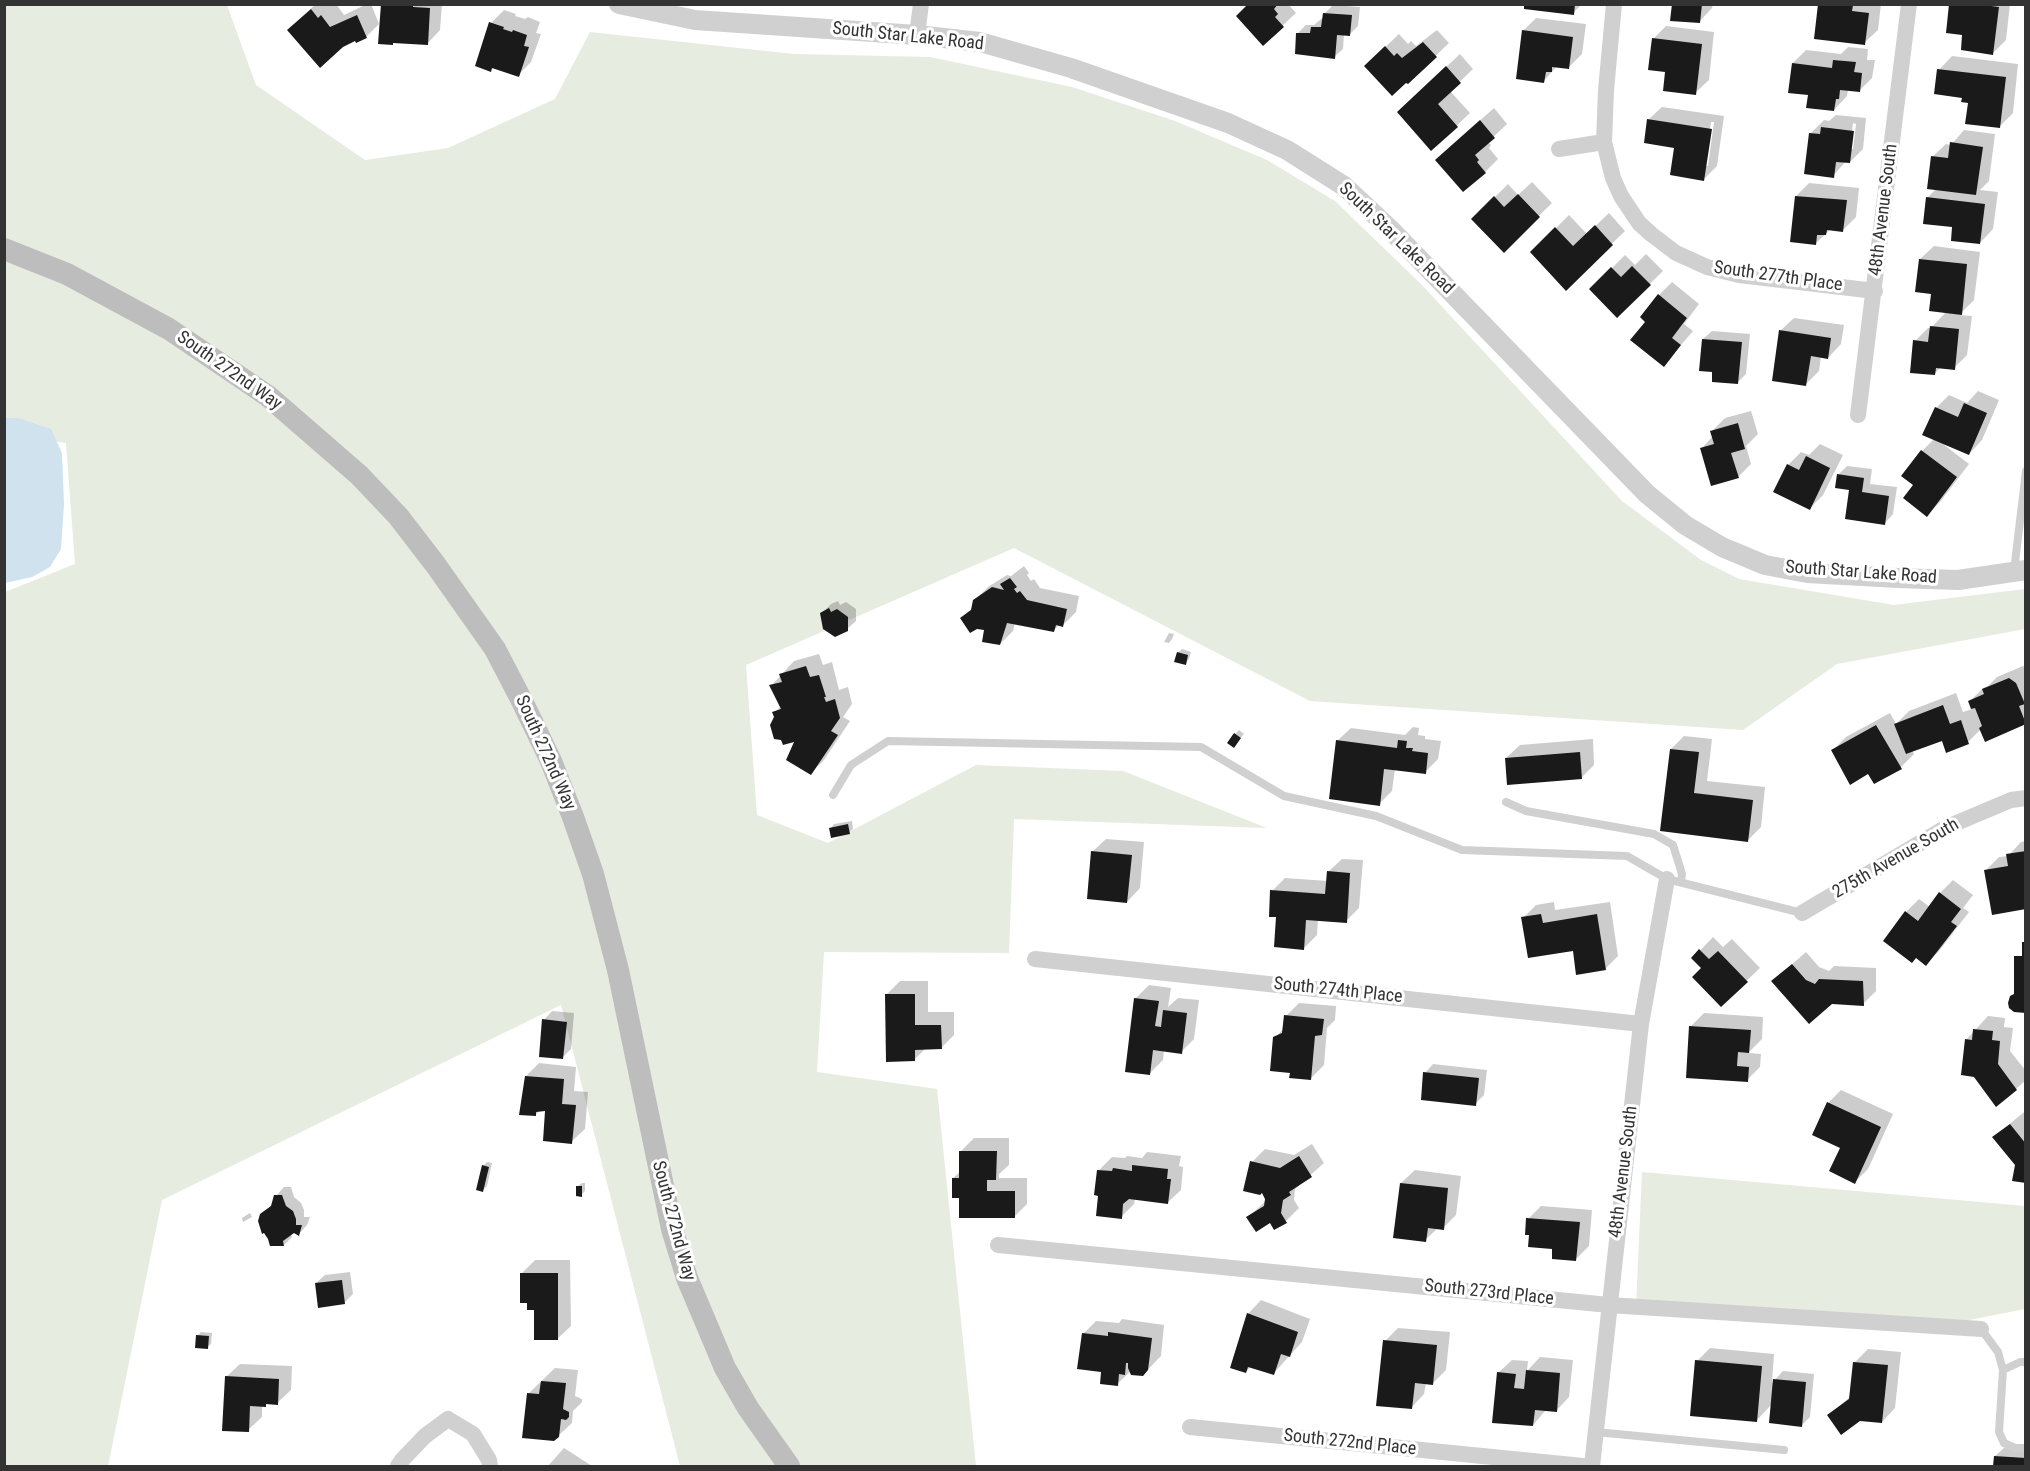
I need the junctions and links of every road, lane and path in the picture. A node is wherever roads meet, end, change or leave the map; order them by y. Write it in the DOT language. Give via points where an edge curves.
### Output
graph roads {
  1 [pos="619,4"];
  2 [pos="921,4"];
  3 [pos="1614,4"];
  4 [pos="1910,4"];
  5 [pos="917,35"];
  6 [pos="1604,142"];
  7 [pos="1559,149"];
  8 [pos="4,249"];
  9 [pos="1875,291"];
  10 [pos="1857,415"];
  11 [pos="2025,471"];
  12 [pos="2020,571"];
  13 [pos="832,795"];
  14 [pos="2025,798"];
  15 [pos="1506,802"];
  16 [pos="1674,880"];
  17 [pos="1802,913"];
  18 [pos="1035,958"];
  19 [pos="1641,1024"];
  20 [pos="998,1245"];
  21 [pos="1609,1305"];
  22 [pos="1981,1329"];
  23 [pos="2025,1362"];
  24 [pos="2003,1370"];
  25 [pos="1190,1427"];
  26 [pos="1596,1432"];
  27 [pos="2025,1448"];
  28 [pos="1784,1450"];
  29 [pos="398,1467"];
  30 [pos="490,1467"];
  31 [pos="789,1467"];
  32 [pos="1583,1467"];
  33 [pos="1592,1467"];
  1 -- 5 [label="street, South Star Lake Road" via="694,20"];
  2 -- 5 [label="street"];
  3 -- 6 [label="street, South 277th Place"];
  4 -- 9 [label="street, 48th Avenue South"];
  5 -- 12 [label="street, South Star Lake Road" via="992,45 1228,123 1287,150 1344,186 1647,494 1685,525 1722,547 1765,566 1807,573 1958,580"];
  6 -- 7 [label="street"];
  6 -- 9 [label="street, South 277th Place" via="1613,178 1630,211 1663,244 1690,260 1739,275"];
  8 -- 31 [label="main road, South 272nd Way" via="67,274 169,329 275,402 360,475 398,516 495,649 551,761 592,874 618,970 672,1229 687,1278 725,1368"];
  9 -- 10 [label="street, 48th Avenue South"];
  11 -- 12 [label="lane"];
  13 -- 16 [label="lane" via="852,765 888,741 1201,747 1284,796 1377,816 1462,850 1627,856"];
  14 -- 17 [label="street, 275th Avenue South" via="1947,827"];
  15 -- 16 [label="lane" via="1526,811 1654,834 1673,845 1682,874"];
  16 -- 17 [label="lane"];
  16 -- 19 [label="street, 48th Avenue South"];
  18 -- 19 [label="street, South 274th Place"];
  19 -- 21 [label="street, 48th Avenue South"];
  20 -- 21 [label="street, South 273rd Place"];
  21 -- 22 [label="street, South 273rd Place"];
  21 -- 26 [label="street, 48th Avenue South"];
  22 -- 24 [label="lane" via="1998,1352"];
  23 -- 24 [label="lane"];
  24 -- 27 [label="lane" via="1999,1432 2004,1443"];
  25 -- 32 [label="street, South 272nd Place"];
  26 -- 28 [label="lane"];
  26 -- 33 [label="street, 48th Avenue South"];
  29 -- 30 [label="street" via="425,1436 448,1419 473,1434"];
}
